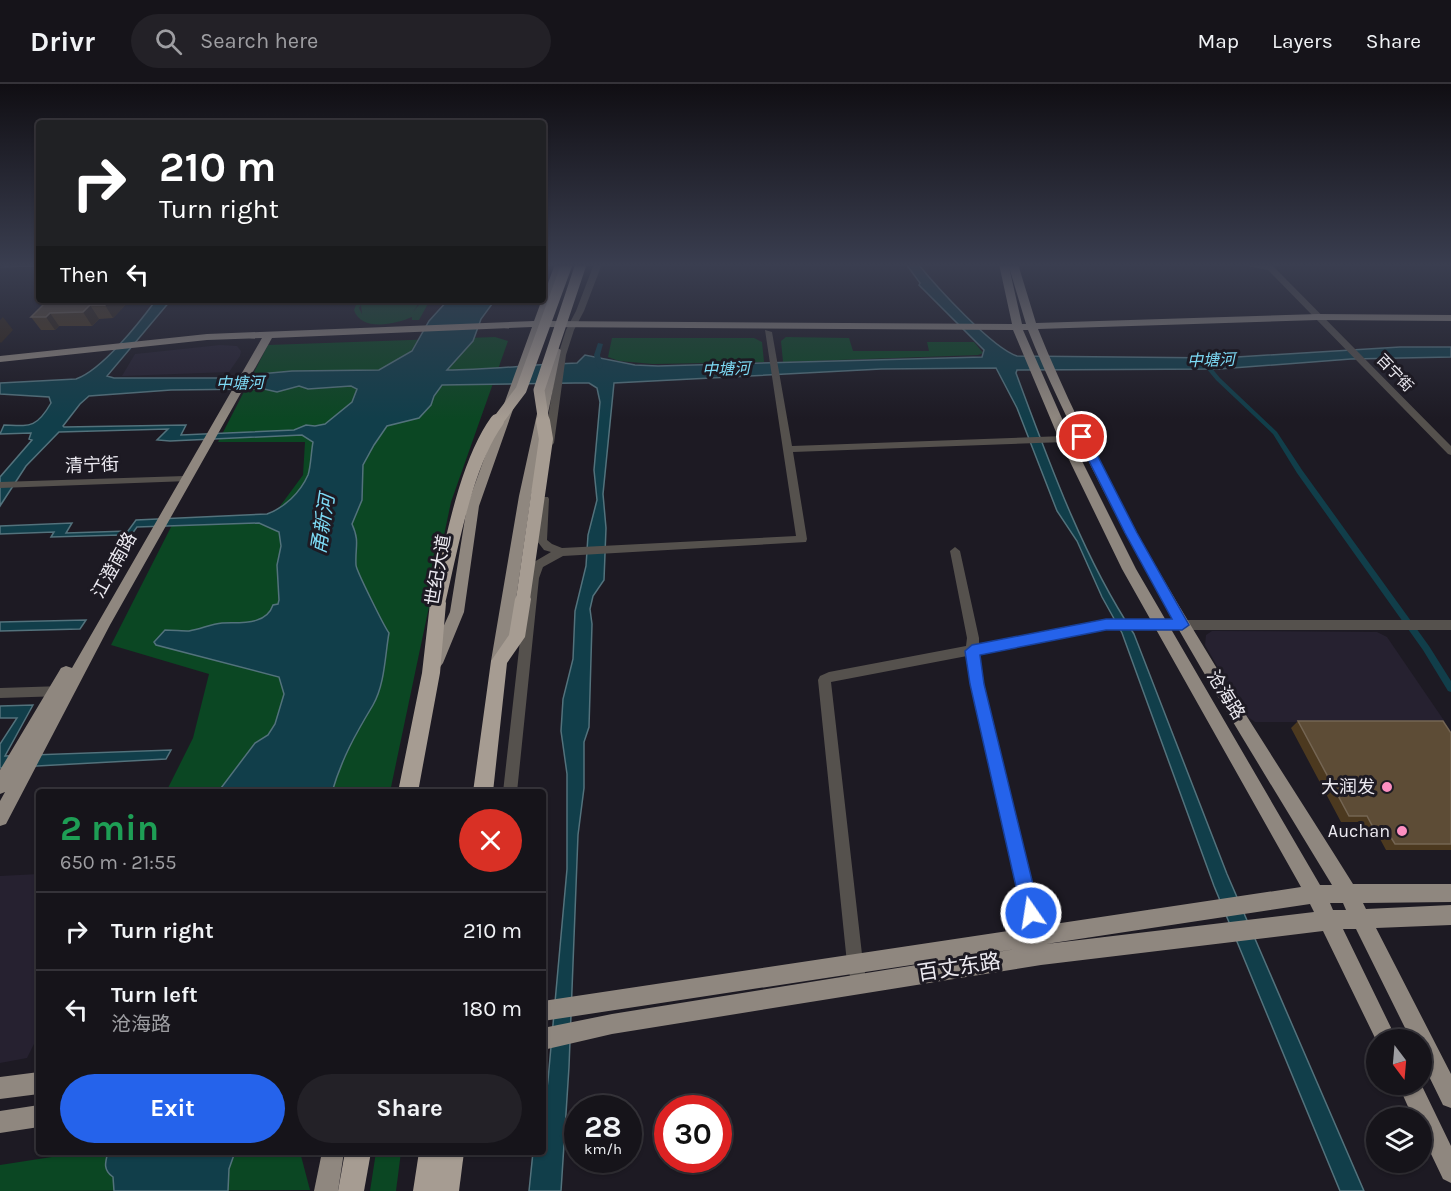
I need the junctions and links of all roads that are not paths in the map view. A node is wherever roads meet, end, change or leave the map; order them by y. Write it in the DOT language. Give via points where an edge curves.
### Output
graph roads {
  1 [pos="541,316"];
  2 [pos="547,316"];
  3 [pos="567,316"];
  4 [pos="570,316"];
  5 [pos="576,316"];
  6 [pos="1006,316"];
  7 [pos="1014,316"];
  8 [pos="1029,316"];
  9 [pos="1039,316"];
  10 [pos="1318,317"];
  11 [pos="1451,318"];
  12 [pos="1089,324"];
  13 [pos="1451,325"];
  14 [pos="1328,326"];
  15 [pos="537,327"];
  16 [pos="567,327"];
  17 [pos="620,327"];
  18 [pos="960,330"];
  19 [pos="986,330"];
  20 [pos="1018,330"];
  21 [pos="1033,330"];
  22 [pos="768,332"];
  23 [pos="262,338"];
  24 [pos="111,349"];
  25 [pos="0,359"];
  26 [pos="557,363"];
  27 [pos="0,364"];
  28 [pos="517,392"];
  29 [pos="544,392"];
  30 [pos="1065,439"];
  31 [pos="788,449"];
  32 [pos="1451,452"];
  33 [pos="181,479"];
  34 [pos="0,485"];
  35 [pos="955,550"];
  36 [pos="561,552"];
  37 [pos="1160,624"];
  38 [pos="1182,625"];
  39 [pos="1451,625"];
  40 [pos="972,651"];
  41 [pos="499,661"];
  42 [pos="431,673"];
  43 [pos="61,691"];
  44 [pos="0,693"];
  45 [pos="0,786"];
  46 [pos="409,789"];
  47 [pos="483,789"];
  48 [pos="510,789"];
  49 [pos="0,818"];
  50 [pos="1451,893"];
  51 [pos="1316,894"];
  52 [pos="1348,894"];
  53 [pos="1451,915"];
  54 [pos="1362,919"];
  55 [pos="1330,920"];
  56 [pos="1039,945"];
  57 [pos="857,973"];
  58 [pos="546,1011"];
  59 [pos="1382,1029"];
  60 [pos="546,1038"];
  61 [pos="36,1083"];
  62 [pos="0,1088"];
  63 [pos="1414,1095"];
  64 [pos="1451,1097"];
  65 [pos="36,1116"];
  66 [pos="0,1122"];
  67 [pos="332,1155"];
  68 [pos="357,1155"];
  69 [pos="432,1155"];
  70 [pos="450,1155"];
  71 [pos="1451,1171"];
  72 [pos="326,1191"];
  73 [pos="351,1191"];
  74 [pos="426,1191"];
  75 [pos="446,1191"];
  1 -- 15 [label="main road"];
  2 -- 28 [label="highway, bridge"];
  3 -- 29 [label="highway, bridge"];
  4 -- 16 [label="main road"];
  5 -- 16 [label="street"];
  6 -- 19 [label="main road, 沧海路"];
  7 -- 20 [label="main road, 沧海路"];
  8 -- 21 [label="main road, 沧海路"];
  9 -- 12 [label="main road, 沧海路" via="1056,322"];
  10 -- 11 [label="main road"];
  10 -- 12 [label="main road"];
  10 -- 14 [label="street, 百宁街"];
  12 -- 21 [label="main road"];
  13 -- 14 [label="main road"];
  14 -- 21 [label="main road"];
  14 -- 32 [label="street, 百宁街"];
  15 -- 16 [label="main road"];
  15 -- 23 [label="main road"];
  15 -- 28 [label="main road, 世纪大道"];
  16 -- 17 [label="main road"];
  16 -- 17 [label="main road"];
  16 -- 26 [label="main road"];
  17 -- 18 [label="main road"];
  17 -- 22 [label="main road"];
  18 -- 19 [label="main road"];
  18 -- 22 [label="main road"];
  19 -- 20 [label="main road"];
  20 -- 21 [label="main road"];
  20 -- 30 [label="main road, 沧海路"];
  21 -- 38 [label="main road, 沧海路" via="1131,533"];
  22 -- 31 [label="street"];
  23 -- 24 [label="main road"];
  23 -- 33 [label="main road, 江澄南路"];
  24 -- 25 [label="main road"];
  24 -- 27 [label="main road"];
  26 -- 29 [label="main road"];
  26 -- 36 [label="street" via="541,532 542,541"];
  28 -- 42 [label="main road, 世纪大道" via="472,506 457,612"];
  28 -- 42 [label="highway, bridge" via="484,439 460,511 438,603"];
  29 -- 41 [label="main road"];
  29 -- 41 [label="highway, bridge" via="546,439 517,637"];
  30 -- 31 [label="street"];
  30 -- 37 [label="main road, 沧海路"];
  31 -- 36 [label="street" via="802,539"];
  33 -- 34 [label="street, 清宁街"];
  33 -- 43 [label="main road, 江澄南路"];
  35 -- 40 [label="street" via="973,638"];
  36 -- 48 [label="street" via="538,565 533,578"];
  37 -- 38 [label="street"];
  37 -- 40 [label="street" via="1113,625"];
  37 -- 51 [label="main road, 沧海路"];
  38 -- 39 [label="street"];
  38 -- 52 [label="main road, 沧海路"];
  40 -- 56 [label="street"];
  40 -- 57 [label="street" via="824,680"];
  41 -- 47 [label="highway"];
  42 -- 46 [label="highway, 世纪大道"];
  43 -- 44 [label="street"];
  43 -- 45 [label="main road, 江澄南路"];
  43 -- 49 [label="main road, 江澄南路"];
  50 -- 52 [label="main road, 百丈东路"];
  51 -- 52 [label="main road, 百丈东路"];
  51 -- 55 [label="main road, 沧海路"];
  51 -- 56 [label="main road, 百丈东路" via="1197,911"];
  52 -- 54 [label="main road, 沧海路"];
  53 -- 54 [label="main road, 百丈东路"];
  54 -- 55 [label="main road, 百丈东路"];
  54 -- 64 [label="main road, 沧海路"];
  55 -- 56 [label="main road, 百丈东路" via="1223,933"];
  55 -- 59 [label="main road, 沧海路"];
  56 -- 57 [label="main road, 百丈东路"];
  57 -- 58 [label="main road, 百丈东路"];
  57 -- 60 [label="main road, 百丈东路"];
  61 -- 62 [label="main road"];
  63 -- 71 [label="main road"];
  65 -- 66 [label="main road"];
  67 -- 72 [label="main road"];
  68 -- 73 [label="highway"];
  69 -- 74 [label="highway"];
  70 -- 75 [label="highway"];
}
